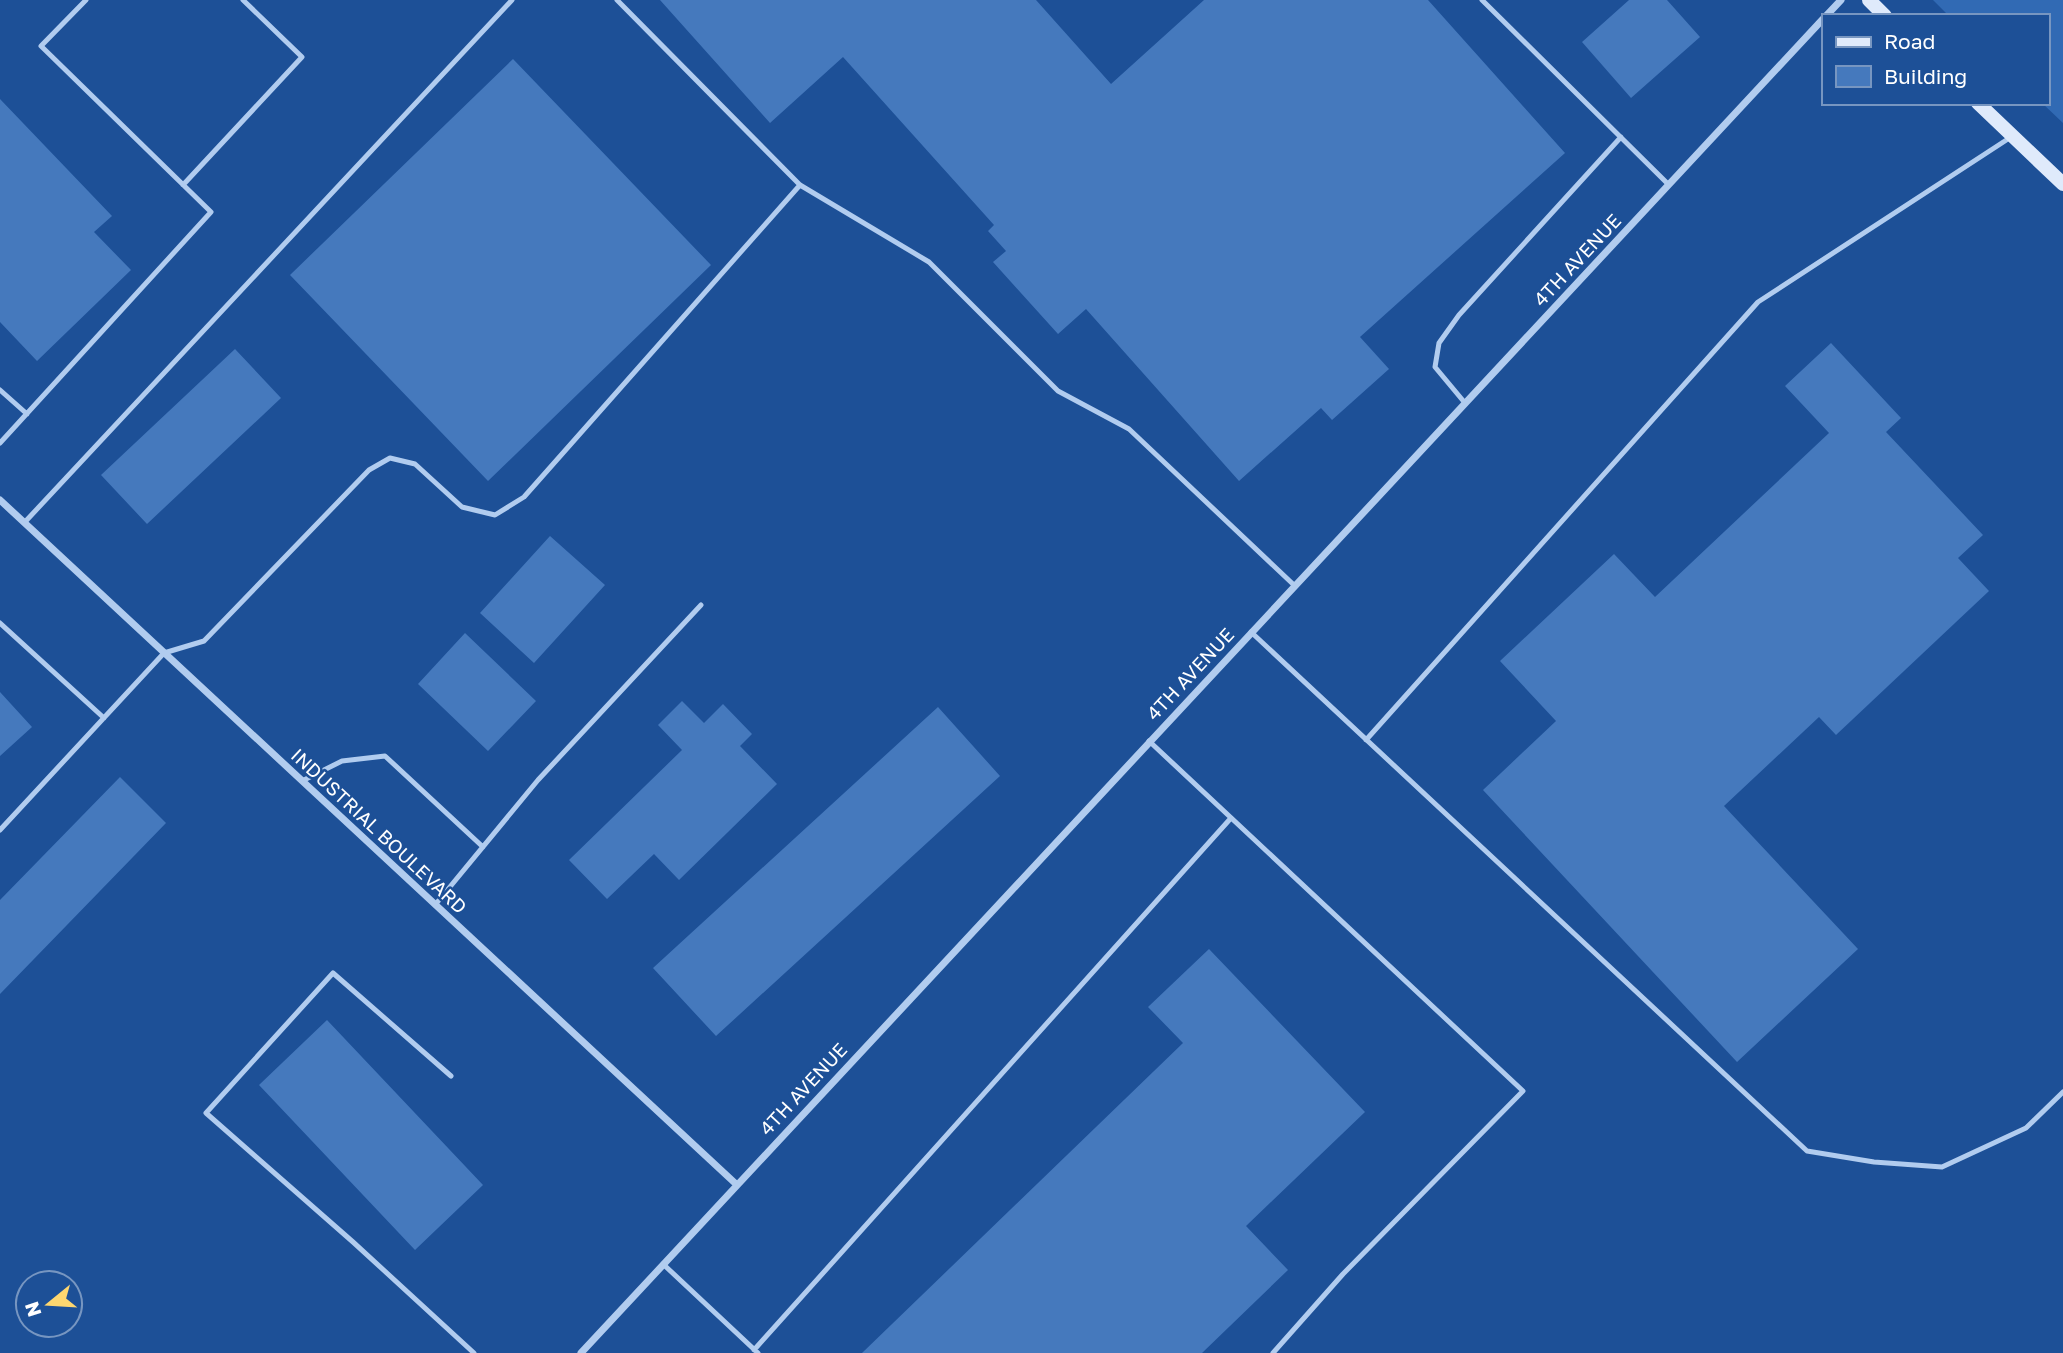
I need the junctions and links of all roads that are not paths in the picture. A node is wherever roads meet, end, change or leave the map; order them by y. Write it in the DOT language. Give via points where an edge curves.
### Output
graph roads {
  1 [pos="86,0"];
  2 [pos="243,0"];
  3 [pos="512,0"];
  4 [pos="617,0"];
  5 [pos="1482,0"];
  6 [pos="1841,0"];
  7 [pos="1869,0"];
  8 [pos="1828,14"];
  9 [pos="1883,14"];
  10 [pos="1822,20"];
  11 [pos="1980,105"];
  12 [pos="2012,136"];
  13 [pos="1621,137"];
  14 [pos="1668,184"];
  15 [pos="2063,184"];
  16 [pos="183,185"];
  17 [pos="800,185"];
  18 [pos="0,390"];
  19 [pos="1465,403"];
  20 [pos="27,414"];
  21 [pos="0,443"];
  22 [pos="0,500"];
  23 [pos="24,523"];
  24 [pos="1295,586"];
  25 [pos="701,605"];
  26 [pos="0,623"];
  27 [pos="1251,632"];
  28 [pos="164,653"];
  29 [pos="104,718"];
  30 [pos="1366,740"];
  31 [pos="1149,741"];
  32 [pos="302,781"];
  33 [pos="1231,818"];
  34 [pos="0,830"];
  35 [pos="483,847"];
  36 [pos="435,905"];
  37 [pos="451,1076"];
  38 [pos="2063,1093"];
  39 [pos="736,1184"];
  40 [pos="663,1264"];
  41 [pos="756,1351"];
  42 [pos="474,1353"];
  43 [pos="581,1353"];
  44 [pos="1273,1353"];
  1 -- 16 [label="lane" via="41,46"];
  2 -- 16 [label="lane" via="302,57"];
  3 -- 23 [label="lane"];
  4 -- 17 [label="lane"];
  5 -- 13 [label="lane"];
  6 -- 8 [label="street, 4TH AVENUE"];
  7 -- 9 [label="street"];
  10 -- 14 [label="street, 4TH AVENUE"];
  11 -- 12 [label="street"];
  12 -- 15 [label="street"];
  12 -- 30 [label="lane" via="1758,302"];
  13 -- 14 [label="lane"];
  13 -- 19 [label="lane" via="1438,342 1435,367"];
  14 -- 19 [label="street, 4TH AVENUE"];
  16 -- 20 [label="lane" via="211,212"];
  17 -- 24 [label="lane" via="929,262 1058,391 1129,429"];
  17 -- 28 [label="lane" via="524,497 495,515 462,507 415,464 390,458 369,470 204,641"];
  18 -- 20 [label="lane"];
  19 -- 24 [label="street, 4TH AVENUE"];
  20 -- 21 [label="lane"];
  22 -- 23 [label="street, INDUSTRIAL BOULEVARD"];
  23 -- 28 [label="street, INDUSTRIAL BOULEVARD"];
  24 -- 27 [label="street, 4TH AVENUE"];
  25 -- 35 [label="lane" via="538,780"];
  26 -- 29 [label="lane"];
  27 -- 30 [label="lane"];
  27 -- 31 [label="street, 4TH AVENUE"];
  28 -- 29 [label="lane"];
  28 -- 32 [label="street, INDUSTRIAL BOULEVARD"];
  29 -- 34 [label="lane"];
  30 -- 38 [label="lane" via="1807,1151 1942,1167 2026,1128"];
  31 -- 33 [label="lane"];
  31 -- 39 [label="street, 4TH AVENUE"];
  32 -- 35 [label="lane" via="342,761 385,756"];
  32 -- 36 [label="street, INDUSTRIAL BOULEVARD"];
  33 -- 41 [label="lane"];
  33 -- 44 [label="lane" via="1523,1091 1343,1274"];
  35 -- 36 [label="lane"];
  36 -- 39 [label="street, INDUSTRIAL BOULEVARD"];
  37 -- 42 [label="lane" via="333,973 206,1113"];
  39 -- 40 [label="street, 4TH AVENUE"];
  40 -- 41 [label="lane"];
  40 -- 43 [label="street, 4TH AVENUE"];
}
